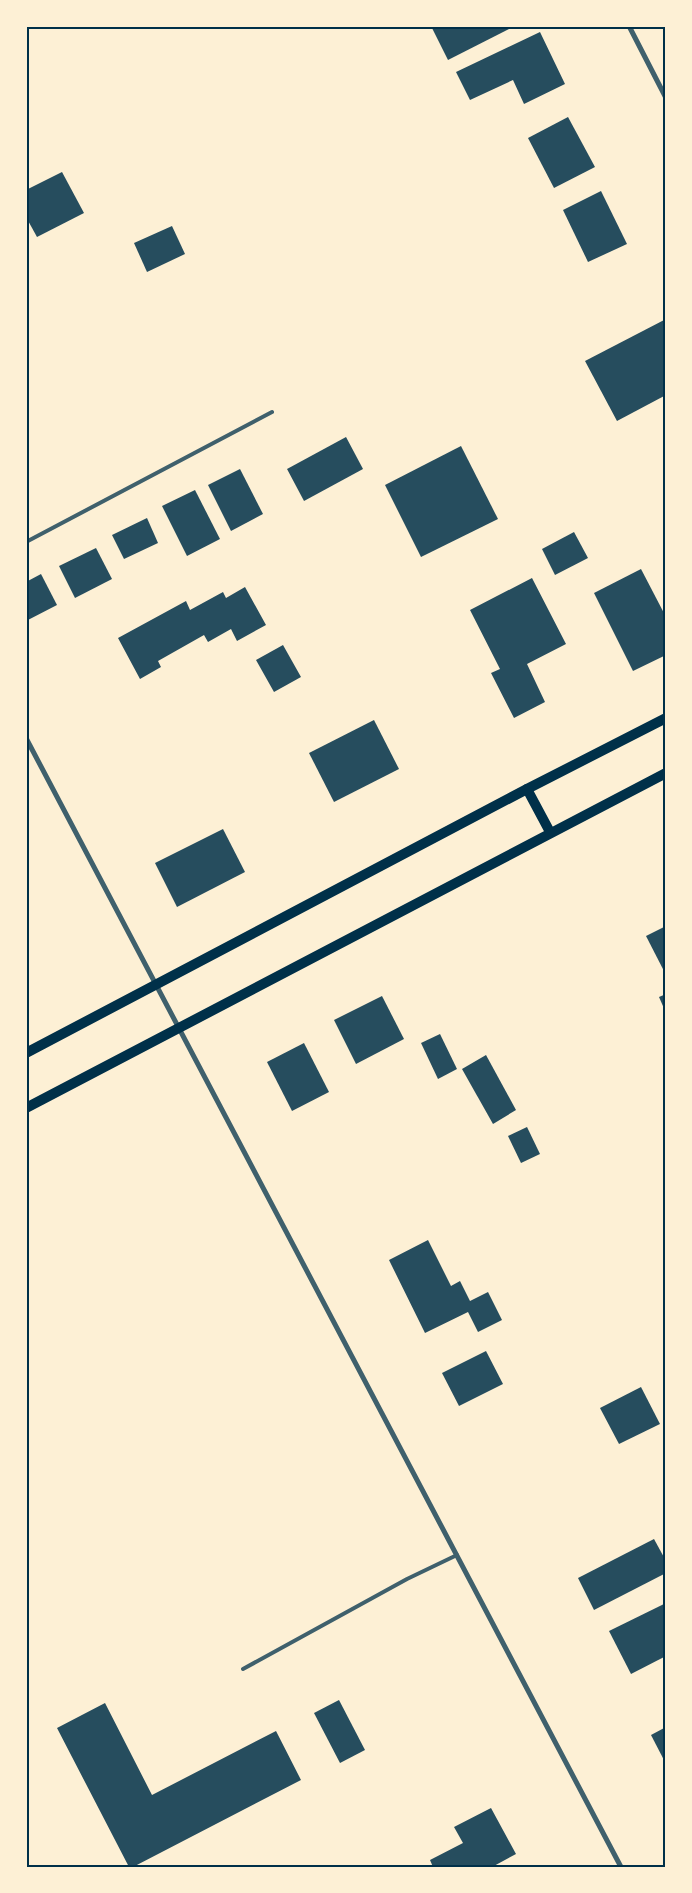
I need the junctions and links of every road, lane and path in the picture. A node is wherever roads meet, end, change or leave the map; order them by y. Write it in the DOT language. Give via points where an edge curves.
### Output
graph roads {
  1 [pos="629,26"];
  2 [pos="666,98"];
  3 [pos="272,412"];
  4 [pos="26,542"];
  5 [pos="666,718"];
  6 [pos="26,738"];
  7 [pos="666,773"];
  8 [pos="527,789"];
  9 [pos="550,832"];
  10 [pos="156,985"];
  11 [pos="179,1029"];
  12 [pos="26,1053"];
  13 [pos="26,1108"];
  14 [pos="457,1555"];
  15 [pos="243,1669"];
  16 [pos="621,1867"];
  1 -- 2 [label="street"];
  3 -- 4 [label="lane"];
  5 -- 8 [label="main road"];
  6 -- 10 [label="street"];
  7 -- 9 [label="main road"];
  8 -- 9 [label="main road"];
  8 -- 10 [label="main road"];
  9 -- 11 [label="main road"];
  10 -- 11 [label="street"];
  10 -- 12 [label="main road"];
  11 -- 13 [label="main road"];
  11 -- 14 [label="street"];
  14 -- 15 [label="lane"];
  14 -- 16 [label="street"];
}
